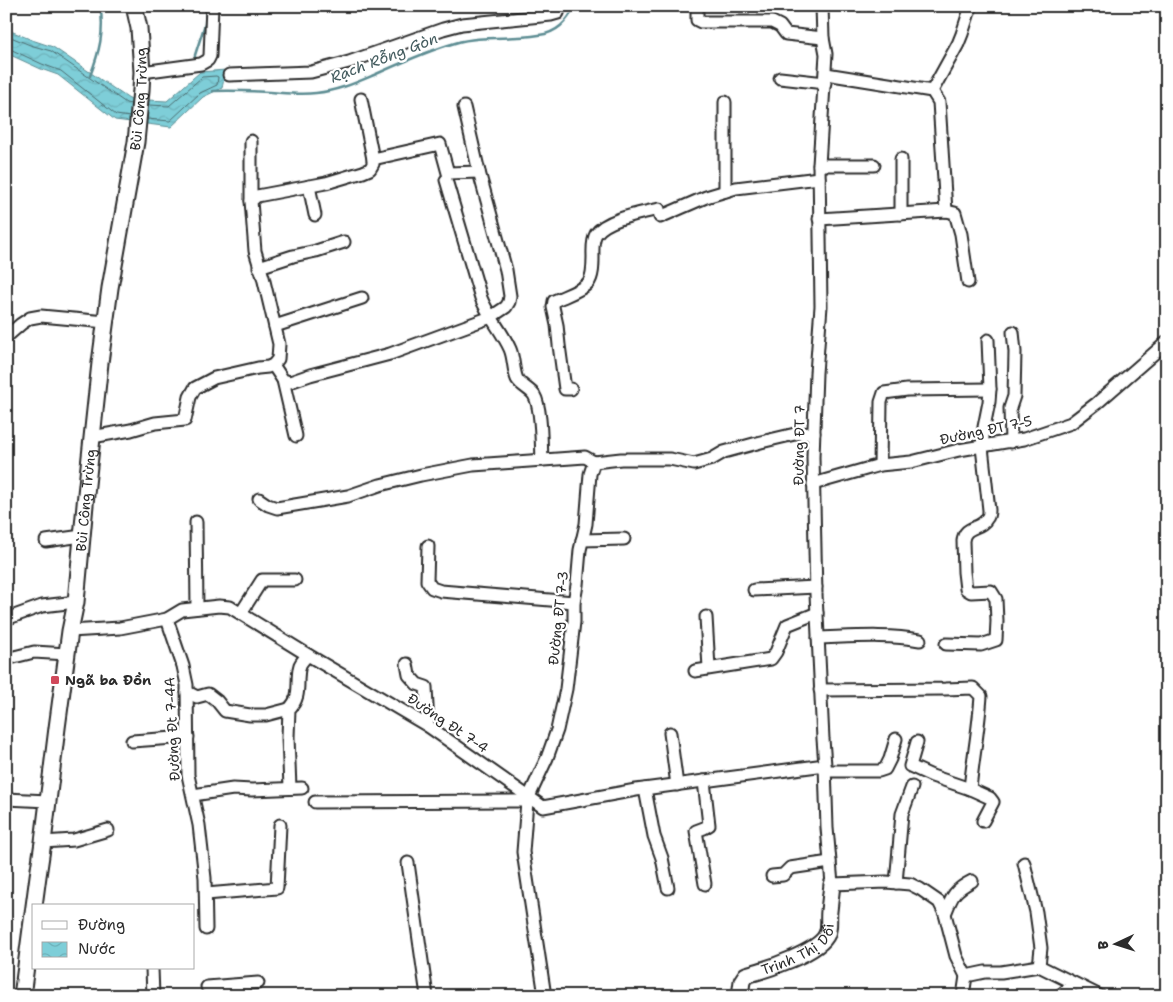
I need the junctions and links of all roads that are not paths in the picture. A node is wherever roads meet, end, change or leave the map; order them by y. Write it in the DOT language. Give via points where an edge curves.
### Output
graph roads {
  1 [pos="134,6"];
  2 [pos="212,6"];
  3 [pos="560,6"];
  4 [pos="697,6"];
  5 [pos="822,6"];
  6 [pos="971,6"];
  7 [pos="823,38"];
  8 [pos="142,72"];
  9 [pos="229,75"];
  10 [pos="780,78"];
  11 [pos="825,79"];
  12 [pos="932,91"];
  13 [pos="361,99"];
  14 [pos="725,102"];
  15 [pos="464,107"];
  16 [pos="251,141"];
  17 [pos="373,159"];
  18 [pos="900,159"];
  19 [pos="819,165"];
  20 [pos="874,165"];
  21 [pos="479,172"];
  22 [pos="819,178"];
  23 [pos="446,180"];
  24 [pos="309,186"];
  25 [pos="725,191"];
  26 [pos="251,201"];
  27 [pos="946,211"];
  28 [pos="901,214"];
  29 [pos="315,215"];
  30 [pos="819,219"];
  31 [pos="344,242"];
  32 [pos="259,267"];
  33 [pos="968,282"];
  34 [pos="362,298"];
  35 [pos="491,317"];
  36 [pos="106,322"];
  37 [pos="275,326"];
  38 [pos="8,332"];
  39 [pos="1013,332"];
  40 [pos="988,340"];
  41 [pos="1167,342"];
  42 [pos="273,365"];
  43 [pos="283,380"];
  44 [pos="571,388"];
  45 [pos="990,389"];
  46 [pos="814,433"];
  47 [pos="296,436"];
  48 [pos="92,437"];
  49 [pos="1010,442"];
  50 [pos="982,447"];
  51 [pos="542,460"];
  52 [pos="594,462"];
  53 [pos="880,465"];
  54 [pos="814,484"];
  55 [pos="259,498"];
  56 [pos="196,522"];
  57 [pos="82,536"];
  58 [pos="624,539"];
  59 [pos="582,540"];
  60 [pos="46,541"];
  61 [pos="428,546"];
  62 [pos="295,580"];
  63 [pos="816,586"];
  64 [pos="754,590"];
  65 [pos="76,602"];
  66 [pos="574,602"];
  67 [pos="197,608"];
  68 [pos="241,613"];
  69 [pos="817,613"];
  70 [pos="706,616"];
  71 [pos="167,619"];
  72 [pos="6,620"];
  73 [pos="70,631"];
  74 [pos="818,638"];
  75 [pos="920,640"];
  76 [pos="946,644"];
  77 [pos="67,654"];
  78 [pos="308,655"];
  79 [pos="6,659"];
  80 [pos="407,664"];
  81 [pos="709,668"];
  82 [pos="695,670"];
  83 [pos="820,690"];
  84 [pos="187,692"];
  85 [pos="289,709"];
  86 [pos="428,726"];
  87 [pos="670,733"];
  88 [pos="188,737"];
  89 [pos="896,739"];
  90 [pos="132,741"];
  91 [pos="917,742"];
  92 [pos="825,768"];
  93 [pos="704,781"];
  94 [pos="677,785"];
  95 [pos="912,787"];
  96 [pos="290,788"];
  97 [pos="302,788"];
  98 [pos="645,789"];
  99 [pos="970,789"];
  100 [pos="193,795"];
  101 [pos="528,799"];
  102 [pos="6,800"];
  103 [pos="48,801"];
  104 [pos="315,802"];
  105 [pos="983,821"];
  106 [pos="280,826"];
  107 [pos="108,830"];
  108 [pos="44,842"];
  109 [pos="830,862"];
  110 [pos="1024,863"];
  111 [pos="408,864"];
  112 [pos="772,876"];
  113 [pos="972,881"];
  114 [pos="896,883"];
  115 [pos="705,884"];
  116 [pos="832,884"];
  117 [pos="668,888"];
  118 [pos="206,894"];
  119 [pos="34,904"];
  120 [pos="945,914"];
  121 [pos="32,921"];
  122 [pos="206,929"];
  123 [pos="1039,966"];
  124 [pos="152,970"];
  125 [pos="966,976"];
  126 [pos="258,983"];
  127 [pos="1075,984"];
  128 [pos="207,987"];
  129 [pos="22,996"];
  130 [pos="153,996"];
  131 [pos="428,996"];
  132 [pos="545,996"];
  133 [pos="740,996"];
  134 [pos="963,996"];
  135 [pos="1059,996"];
  136 [pos="1100,996"];
  1 -- 8 [label="street, Bùi Công Trừng"];
  2 -- 8 [label="street" via="208,60 201,64"];
  3 -- 9 [label="street" via="558,13 552,15 462,24 443,29 311,72"];
  4 -- 7 [label="street" via="697,20 701,22 772,22 786,34"];
  5 -- 7 [label="street, Đường ĐT 7"];
  6 -- 12 [label="street" via="958,44"];
  7 -- 11 [label="street, Đường ĐT 7"];
  8 -- 36 [label="street, Bùi Công Trừng" via="136,142"];
  10 -- 11 [label="street"];
  11 -- 12 [label="street"];
  11 -- 19 [label="street, Đường ĐT 7"];
  12 -- 27 [label="street" via="939,102"];
  13 -- 17 [label="street"];
  14 -- 25 [label="street"];
  15 -- 21 [label="street"];
  16 -- 26 [label="street"];
  17 -- 21 [label="street" via="440,144 448,173"];
  17 -- 24 [label="street" via="370,169 363,172"];
  18 -- 28 [label="street"];
  19 -- 20 [label="street"];
  19 -- 22 [label="street, Đường ĐT 7"];
  21 -- 35 [label="street" via="510,296 506,307"];
  22 -- 25 [label="street"];
  22 -- 30 [label="street, Đường ĐT 7"];
  23 -- 35 [label="street" via="481,298"];
  24 -- 26 [label="street" via="256,196"];
  24 -- 29 [label="street"];
  25 -- 44 [label="street" via="660,213 621,218 597,234 593,242 591,278 587,284 554,301 565,389"];
  26 -- 32 [label="street"];
  27 -- 28 [label="street"];
  27 -- 33 [label="street" via="955,213"];
  28 -- 30 [label="street"];
  30 -- 46 [label="street, Đường ĐT 7" via="821,306"];
  31 -- 32 [label="street"];
  32 -- 37 [label="street"];
  34 -- 37 [label="street"];
  35 -- 43 [label="street" via="390,354 290,382"];
  35 -- 51 [label="street" via="510,350 517,378 534,394 540,419"];
  36 -- 38 [label="street" via="42,316 30,318"];
  36 -- 48 [label="street, Bùi Công Trừng"];
  37 -- 42 [label="street" via="279,344 278,359"];
  39 -- 49 [label="street" via="1015,360"];
  40 -- 45 [label="street"];
  41 -- 49 [label="street, Đường ĐT 7-5" via="1098,403 1071,422"];
  42 -- 43 [label="street"];
  42 -- 48 [label="street" via="214,378 195,388 185,420"];
  43 -- 47 [label="street"];
  45 -- 50 [label="street"];
  45 -- 53 [label="street" via="907,390 884,394 881,402"];
  46 -- 52 [label="street" via="795,434 724,452 694,464 670,459"];
  46 -- 54 [label="street, Đường ĐT 7"];
  48 -- 57 [label="street, Bùi Công Trừng"];
  49 -- 50 [label="street, Đường ĐT 7-5"];
  50 -- 53 [label="street, Đường ĐT 7-5"];
  50 -- 76 [label="street" via="989,510 982,524 963,536 964,572 966,589 991,592 996,599 996,640 981,645"];
  51 -- 52 [label="street" via="585,457"];
  51 -- 55 [label="street" via="473,466 421,475 348,496 278,508"];
  52 -- 59 [label="street, Đường ĐT 7-3"];
  53 -- 54 [label="street, Đường ĐT 7-5"];
  54 -- 63 [label="street, Đường ĐT 7"];
  56 -- 67 [label="street"];
  57 -- 60 [label="street"];
  57 -- 65 [label="street, Bùi Công Trừng"];
  58 -- 59 [label="street"];
  59 -- 66 [label="street, Đường ĐT 7-3"];
  61 -- 66 [label="street" via="427,582 432,588"];
  62 -- 68 [label="street" via="262,580"];
  63 -- 64 [label="street"];
  63 -- 69 [label="street, Đường ĐT 7"];
  65 -- 72 [label="street" via="42,606"];
  65 -- 73 [label="street, Bùi Công Trừng"];
  66 -- 101 [label="street, Đường ĐT 7-3" via="566,689 559,722"];
  67 -- 68 [label="street, Đường Đt 7-4" via="230,607"];
  67 -- 71 [label="street, Đường Đt 7-4" via="182,610"];
  68 -- 78 [label="street, Đường Đt 7-4"];
  69 -- 74 [label="street, Đường ĐT 7"];
  69 -- 81 [label="street" via="788,624 771,659"];
  70 -- 81 [label="street"];
  71 -- 73 [label="street, Đường Đt 7-4" via="120,628"];
  71 -- 84 [label="street, Đường Đt 7-4A" via="183,666"];
  73 -- 77 [label="street, Bùi Công Trừng"];
  74 -- 75 [label="street" via="892,636"];
  74 -- 83 [label="street, Đường ĐT 7"];
  77 -- 79 [label="street" via="34,652"];
  77 -- 103 [label="street, Bùi Công Trừng"];
  78 -- 85 [label="street" via="301,663 295,704"];
  78 -- 86 [label="street, Đường Đt 7-4"];
  80 -- 86 [label="street" via="417,684 426,687"];
  81 -- 82 [label="street"];
  83 -- 92 [label="street, Đường ĐT 7"];
  83 -- 99 [label="street" via="973,688 981,696"];
  84 -- 85 [label="street" via="197,697 208,694 224,711 266,715"];
  84 -- 88 [label="street, Đường Đt 7-4A"];
  85 -- 96 [label="street"];
  86 -- 101 [label="street, Đường Đt 7-4"];
  87 -- 94 [label="street"];
  88 -- 90 [label="street"];
  88 -- 100 [label="street, Đường Đt 7-4A" via="188,775"];
  89 -- 92 [label="street, Đường Đt 7-4" via="885,769"];
  91 -- 99 [label="street" via="910,766"];
  92 -- 93 [label="street, Đường Đt 7-4"];
  92 -- 109 [label="street, Đường ĐT 7"];
  93 -- 94 [label="street, Đường Đt 7-4"];
  93 -- 115 [label="street" via="709,826 696,830"];
  94 -- 98 [label="street, Đường Đt 7-4"];
  95 -- 114 [label="street" via="902,814"];
  96 -- 97 [label="street"];
  96 -- 100 [label="street" via="233,789"];
  98 -- 101 [label="street, Đường Đt 7-4" via="544,807"];
  98 -- 117 [label="street"];
  99 -- 105 [label="street" via="993,802"];
  100 -- 118 [label="street, Đường Đt 7-4A"];
  101 -- 104 [label="street"];
  101 -- 132 [label="street, Đường ĐT 7-3" via="523,852"];
  102 -- 103 [label="street"];
  103 -- 108 [label="street, Bùi Công Trừng"];
  106 -- 118 [label="street" via="276,888"];
  107 -- 108 [label="street" via="74,840"];
  108 -- 119 [label="street, Bùi Công Trừng"];
  109 -- 112 [label="street" via="790,868 783,874"];
  109 -- 116 [label="street, Đường ĐT 7"];
  110 -- 123 [label="street" via="1036,912 1041,948"];
  111 -- 131 [label="street"];
  113 -- 120 [label="street" via="952,896"];
  114 -- 116 [label="street"];
  114 -- 120 [label="street" via="920,889 939,902"];
  116 -- 133 [label="street, Trịnh Thị Dối" via="829,925 824,939 791,960 746,975"];
  118 -- 122 [label="street, Đường Đt 7-4A"];
  120 -- 125 [label="street" via="956,956"];
  121 -- 129 [label="street, Bùi Công Trừng"];
  123 -- 125 [label="street"];
  123 -- 127 [label="street"];
  124 -- 130 [label="street"];
  125 -- 134 [label="street"];
  126 -- 128 [label="street"];
  127 -- 135 [label="street"];
  127 -- 136 [label="street"];
}
